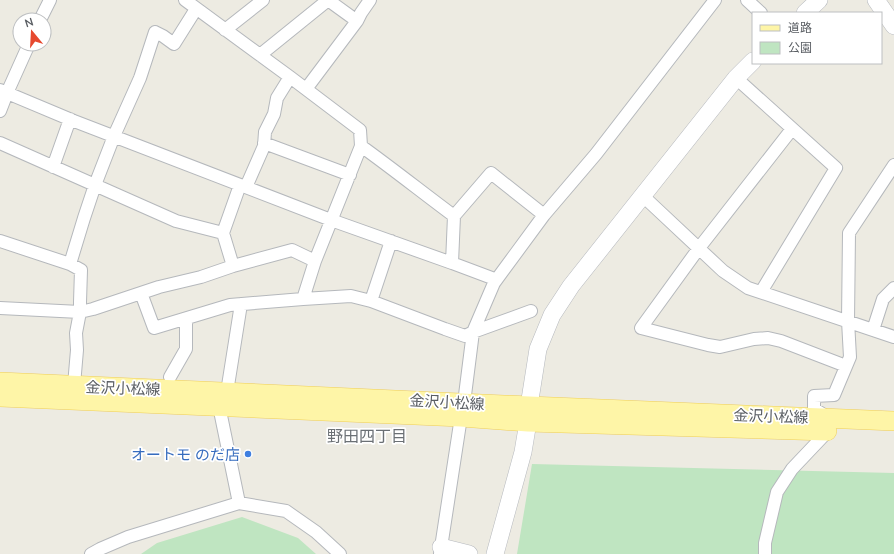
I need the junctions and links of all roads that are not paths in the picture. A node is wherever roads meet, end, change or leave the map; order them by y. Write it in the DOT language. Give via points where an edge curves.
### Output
graph roads {
  1 [pos="50,0"];
  2 [pos="186,0"];
  3 [pos="263,0"];
  4 [pos="328,0"];
  5 [pos="370,0"];
  6 [pos="715,0"];
  7 [pos="747,0"];
  8 [pos="820,0"];
  9 [pos="876,0"];
  10 [pos="196,9"];
  11 [pos="44,12"];
  12 [pos="760,12"];
  13 [pos="806,12"];
  14 [pos="357,21"];
  15 [pos="894,26"];
  16 [pos="225,30"];
  17 [pos="25,52"];
  18 [pos="260,55"];
  19 [pos="752,62"];
  20 [pos="290,77"];
  21 [pos="736,78"];
  22 [pos="306,89"];
  23 [pos="3,91"];
  24 [pos="0,111"];
  25 [pos="70,119"];
  26 [pos="792,129"];
  27 [pos="114,136"];
  28 [pos="0,143"];
  29 [pos="264,143"];
  30 [pos="361,146"];
  31 [pos="894,165"];
  32 [pos="53,167"];
  33 [pos="350,175"];
  34 [pos="95,185"];
  35 [pos="243,186"];
  36 [pos="643,196"];
  37 [pos="544,215"];
  38 [pos="454,216"];
  39 [pos="331,220"];
  40 [pos="223,233"];
  41 [pos="0,240"];
  42 [pos="391,241"];
  43 [pos="698,248"];
  44 [pos="315,261"];
  45 [pos="452,263"];
  46 [pos="70,264"];
  47 [pos="233,266"];
  48 [pos="494,283"];
  49 [pos="894,288"];
  50 [pos="761,292"];
  51 [pos="141,293"];
  52 [pos="303,299"];
  53 [pos="371,301"];
  54 [pos="241,304"];
  55 [pos="0,308"];
  56 [pos="531,311"];
  57 [pos="80,312"];
  58 [pos="186,319"];
  59 [pos="848,321"];
  60 [pos="873,330"];
  61 [pos="473,332"];
  62 [pos="894,337"];
  63 [pos="846,366"];
  64 [pos="170,377"];
  65 [pos="0,382"];
  66 [pos="74,386"];
  67 [pos="0,396"];
  68 [pos="223,399"];
  69 [pos="463,410"];
  70 [pos="529,414"];
  71 [pos="894,420"];
  72 [pos="828,425"];
  73 [pos="894,433"];
  74 [pos="239,503"];
  75 [pos="441,551"];
  76 [pos="91,554"];
  77 [pos="340,554"];
  78 [pos="469,554"];
  79 [pos="495,554"];
  80 [pos="765,554"];
  1 -- 11 [label="street"];
  2 -- 10 [label="street"];
  3 -- 16 [label="street"];
  4 -- 14 [label="street"];
  4 -- 18 [label="street"];
  5 -- 14 [label="street"];
  6 -- 37 [label="street" via="596,154"];
  7 -- 12 [label="street"];
  8 -- 13 [label="street"];
  9 -- 15 [label="street"];
  10 -- 16 [label="street"];
  10 -- 27 [label="street" via="174,44 155,32 140,78"];
  14 -- 22 [label="street"];
  16 -- 18 [label="street"];
  17 -- 23 [label="street"];
  18 -- 20 [label="street"];
  19 -- 21 [label="street"];
  20 -- 22 [label="street"];
  20 -- 29 [label="street" via="277,98 274,114 265,132"];
  21 -- 26 [label="street"];
  21 -- 36 [label="street"];
  22 -- 30 [label="street" via="360,130"];
  23 -- 24 [label="street"];
  23 -- 25 [label="street"];
  25 -- 27 [label="street"];
  25 -- 32 [label="street"];
  26 -- 43 [label="street"];
  26 -- 50 [label="street" via="836,168"];
  27 -- 34 [label="street"];
  27 -- 35 [label="street"];
  28 -- 32 [label="street"];
  29 -- 33 [label="street"];
  29 -- 35 [label="street"];
  30 -- 33 [label="street"];
  30 -- 38 [label="street"];
  31 -- 59 [label="street" via="849,232"];
  32 -- 34 [label="street"];
  33 -- 39 [label="street"];
  34 -- 40 [label="street" via="176,221"];
  34 -- 46 [label="street"];
  35 -- 39 [label="street"];
  35 -- 40 [label="street"];
  36 -- 43 [label="street"];
  36 -- 70 [label="street" via="571,286 552,315 538,349"];
  37 -- 38 [label="street" via="491,173"];
  37 -- 48 [label="street"];
  38 -- 45 [label="street"];
  39 -- 42 [label="street"];
  39 -- 44 [label="street"];
  40 -- 47 [label="street"];
  41 -- 46 [label="street"];
  42 -- 45 [label="street"];
  42 -- 53 [label="street"];
  43 -- 50 [label="street" via="723,271 748,288"];
  43 -- 63 [label="street" via="641,328 720,347 768,338"];
  44 -- 47 [label="street" via="292,250"];
  44 -- 52 [label="street"];
  45 -- 48 [label="street" via="492,278"];
  46 -- 57 [label="street" via="81,270"];
  47 -- 51 [label="street"];
  48 -- 61 [label="street"];
  49 -- 60 [label="street" via="883,299"];
  50 -- 59 [label="street"];
  51 -- 57 [label="street"];
  51 -- 58 [label="street" via="154,328"];
  52 -- 53 [label="street" via="351,296"];
  52 -- 54 [label="street"];
  53 -- 61 [label="street" via="465,336"];
  54 -- 58 [label="street"];
  54 -- 68 [label="street"];
  55 -- 57 [label="street"];
  56 -- 61 [label="street"];
  57 -- 66 [label="street" via="76,333"];
  58 -- 64 [label="street" via="186,349"];
  59 -- 60 [label="street"];
  59 -- 63 [label="street" via="850,357"];
  60 -- 62 [label="street"];
  61 -- 69 [label="street"];
  63 -- 72 [label="street" via="834,395 814,396 814,409"];
  65 -- 66 [label="main road, 金沢小松線"];
  66 -- 68 [label="main road, 金沢小松線"];
  67 -- 68 [label="main road, 金沢小松線"];
  68 -- 69 [label="main road, 金沢小松線"];
  68 -- 74 [label="street"];
  69 -- 70 [label="main road, 金沢小松線"];
  69 -- 75 [label="street"];
  70 -- 72 [label="main road, 金沢小松線"];
  70 -- 79 [label="street" via="523,452"];
  71 -- 72 [label="main road, 金沢小松線"];
  72 -- 73 [label="main road, 金沢小松線"];
  72 -- 80 [label="street" via="777,492 765,543"];
  74 -- 76 [label="street" via="128,537"];
  74 -- 77 [label="street" via="286,511 316,532"];
  75 -- 78 [label="street"];
}
